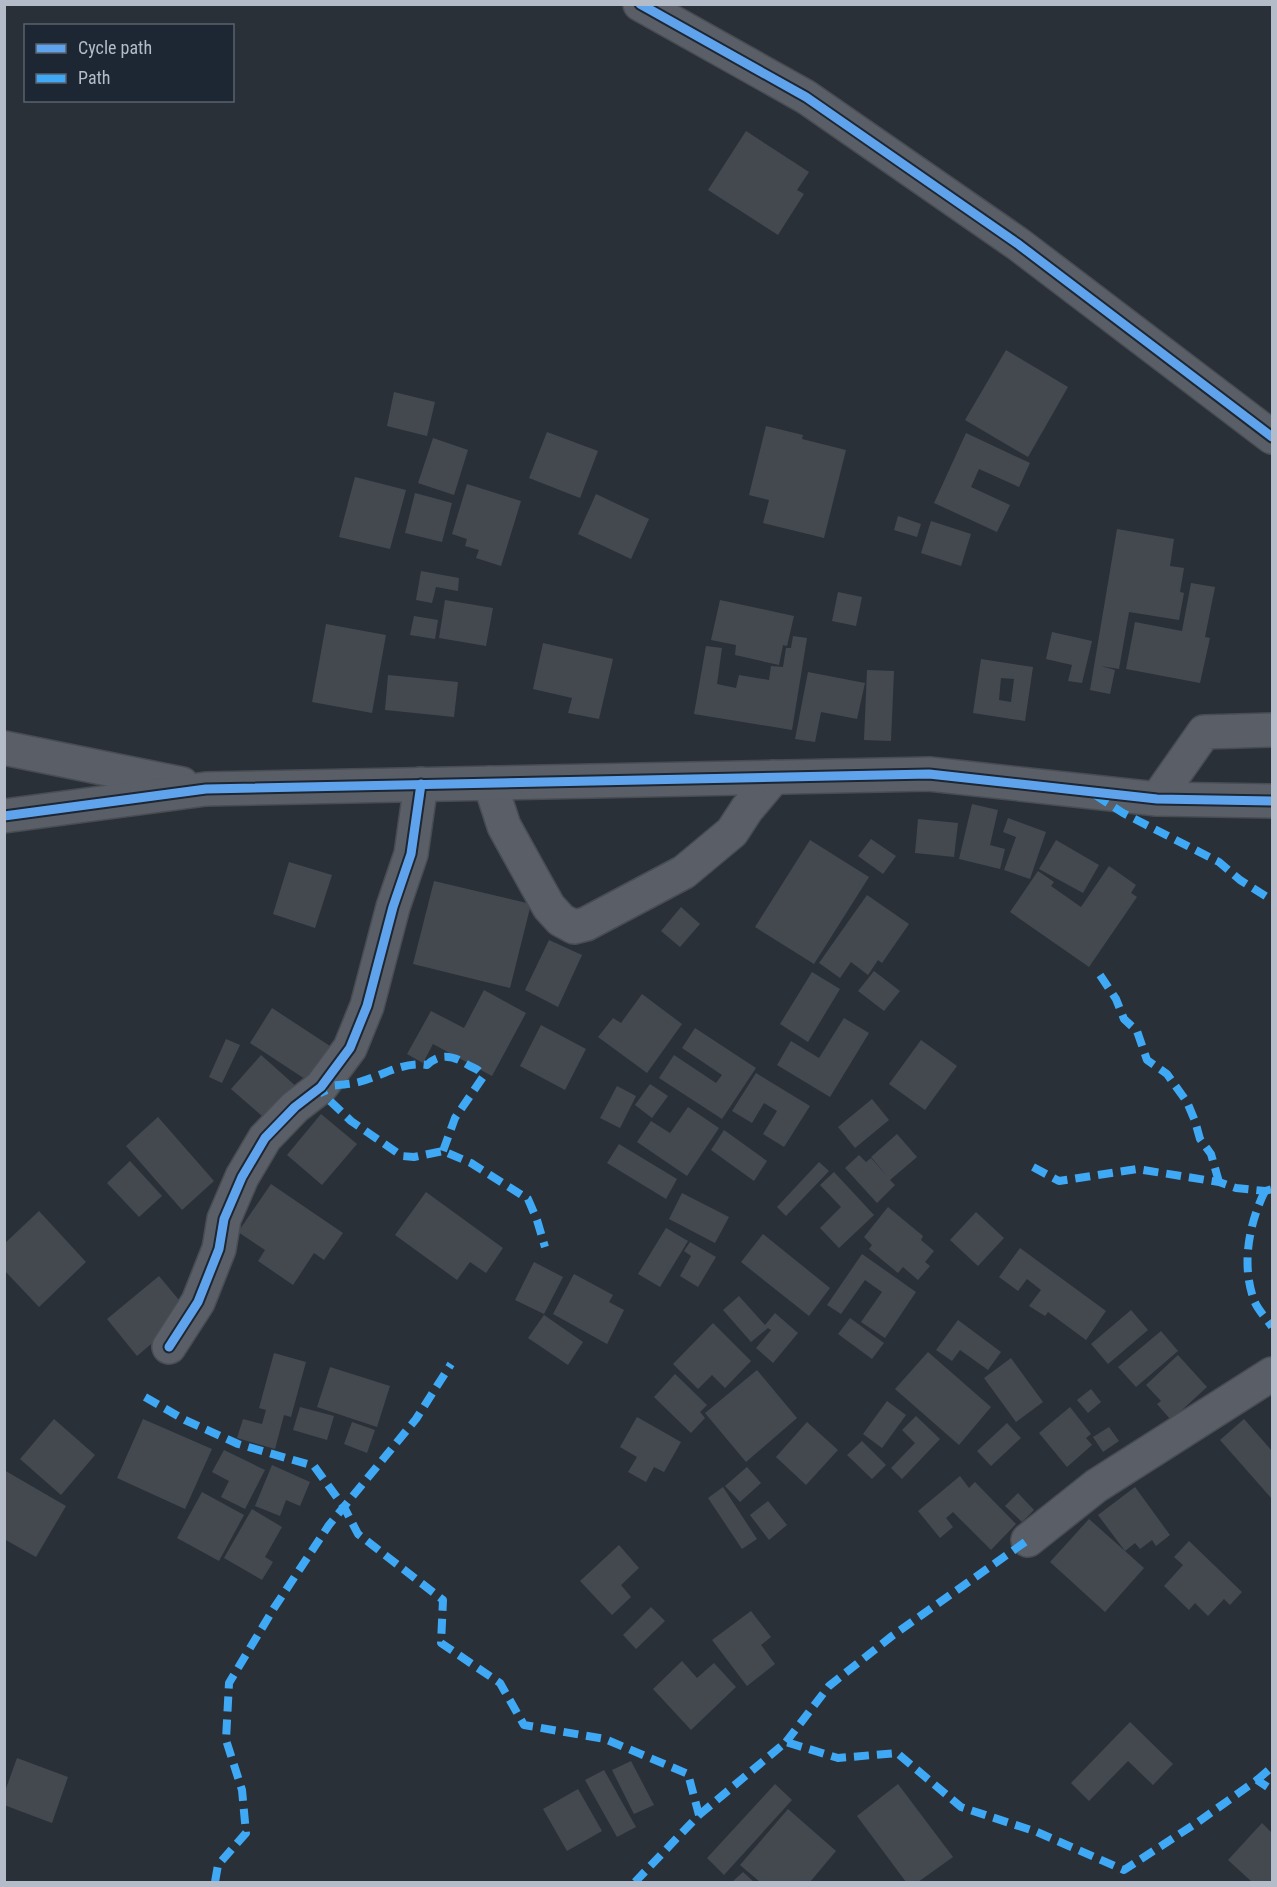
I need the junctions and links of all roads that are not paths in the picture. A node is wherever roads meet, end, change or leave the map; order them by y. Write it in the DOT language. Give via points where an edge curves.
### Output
graph roads {
  1 [pos="640,4"];
  2 [pos="1272,437"];
  3 [pos="1272,730"];
  4 [pos="4,748"];
  5 [pos="774,777"];
  6 [pos="490,783"];
  7 [pos="421,784"];
  8 [pos="206,789"];
  9 [pos="1157,799"];
  10 [pos="1272,801"];
  11 [pos="4,816"];
  12 [pos="169,1347"];
  13 [pos="1272,1374"];
  14 [pos="1028,1540"];
  1 -- 2 [label="street" via="806,96 1018,244"];
  3 -- 9 [label="street" via="1204,732"];
  4 -- 8 [label="street"];
  5 -- 6 [label="street"];
  5 -- 6 [label="street" via="732,832 684,872 574,927 549,907 504,826"];
  5 -- 9 [label="street" via="929,774"];
  6 -- 7 [label="street"];
  7 -- 8 [label="street"];
  7 -- 12 [label="street" via="411,854 350,1048 321,1088 295,1107 265,1138 242,1177 198,1302"];
  8 -- 11 [label="street"];
  9 -- 10 [label="street"];
  13 -- 14 [label="street" via="1096,1486"];
}
